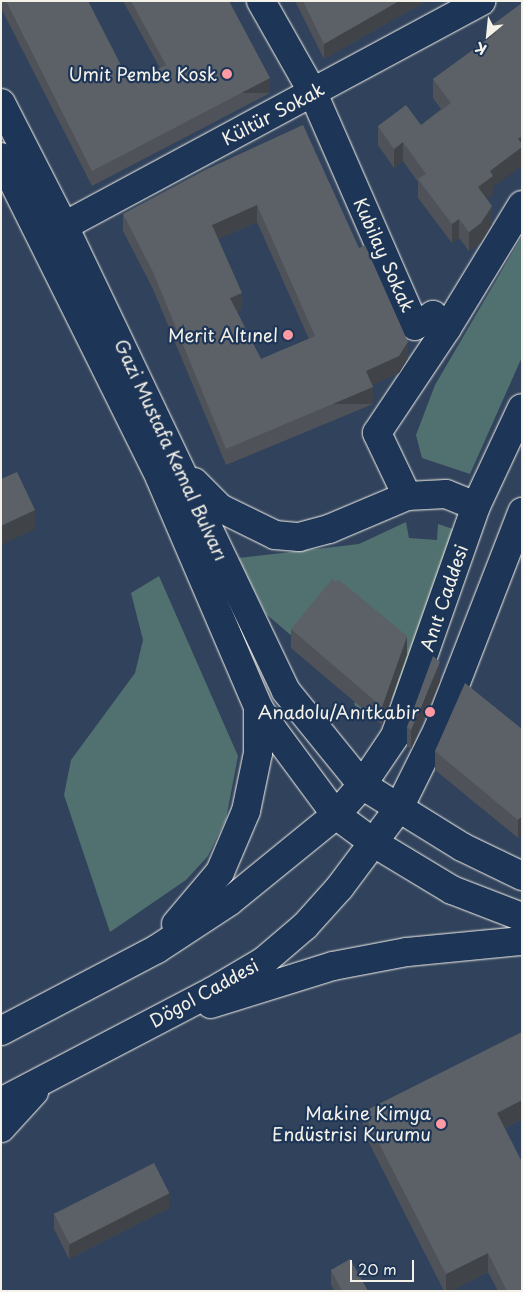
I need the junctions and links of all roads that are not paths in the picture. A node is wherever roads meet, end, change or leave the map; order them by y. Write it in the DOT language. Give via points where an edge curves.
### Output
graph roads {
  1 [pos="261,1"];
  2 [pos="481,1"];
  3 [pos="313,93"];
  4 [pos="1,103"];
  5 [pos="1,157"];
  6 [pos="522,206"];
  7 [pos="64,226"];
  8 [pos="447,328"];
  9 [pos="522,408"];
  10 [pos="181,469"];
  11 [pos="407,496"];
  12 [pos="476,506"];
  13 [pos="521,515"];
  14 [pos="258,707"];
  15 [pos="362,785"];
  16 [pos="399,808"];
  17 [pos="336,815"];
  18 [pos="374,843"];
  19 [pos="522,876"];
  20 [pos="522,918"];
  21 [pos="522,941"];
  22 [pos="156,950"];
  23 [pos="148,1023"];
  24 [pos="3,1030"];
  25 [pos="44,1081"];
  26 [pos="1,1102"];
  27 [pos="1,1128"];
  1 -- 3 [label="main road, Kubilay Sokak"];
  2 -- 3 [label="main road, Kültür Sokak"];
  3 -- 7 [label="main road, Kültür Sokak"];
  3 -- 8 [label="main road, Kubilay Sokak" via="415,326 433,316"];
  4 -- 7 [label="main road, Gazi Mustafa Kemal Bulvarı"];
  5 -- 14 [label="main road, Gazi Mustafa Kemal Bulvarı" via="160,478"];
  6 -- 8 [label="main road"];
  7 -- 10 [label="main road, Gazi Mustafa Kemal Bulvarı"];
  8 -- 11 [label="main road" via="377,433"];
  9 -- 12 [label="main road, Anıt Caddesi"];
  10 -- 11 [label="main road" via="220,508 275,535 299,536 329,530"];
  10 -- 15 [label="main road, Gazi Mustafa Kemal Bulvarı" via="279,679"];
  11 -- 12 [label="main road" via="446,494"];
  12 -- 15 [label="main road, Anıt Caddesi" via="395,736"];
  13 -- 16 [label="main road" via="438,729"];
  14 -- 17 [label="main road, Gazi Mustafa Kemal Bulvarı"];
  14 -- 22 [label="main road" via="254,782 233,848 209,886"];
  15 -- 16 [label="main road"];
  15 -- 17 [label="main road"];
  16 -- 18 [label="main road, Dögol Caddesi"];
  16 -- 19 [label="main road" via="462,847"];
  17 -- 18 [label="main road"];
  17 -- 22 [label="main road" via="230,901"];
  18 -- 20 [label="main road" via="452,890"];
  18 -- 23 [label="main road, Dögol Caddesi" via="305,926 264,961"];
  21 -- 23 [label="main road" via="408,952 333,966"];
  22 -- 24 [label="main road"];
  23 -- 25 [label="main road, Dögol Caddesi"];
  25 -- 26 [label="main road, Dögol Caddesi"];
  25 -- 27 [label="main road"];
}
